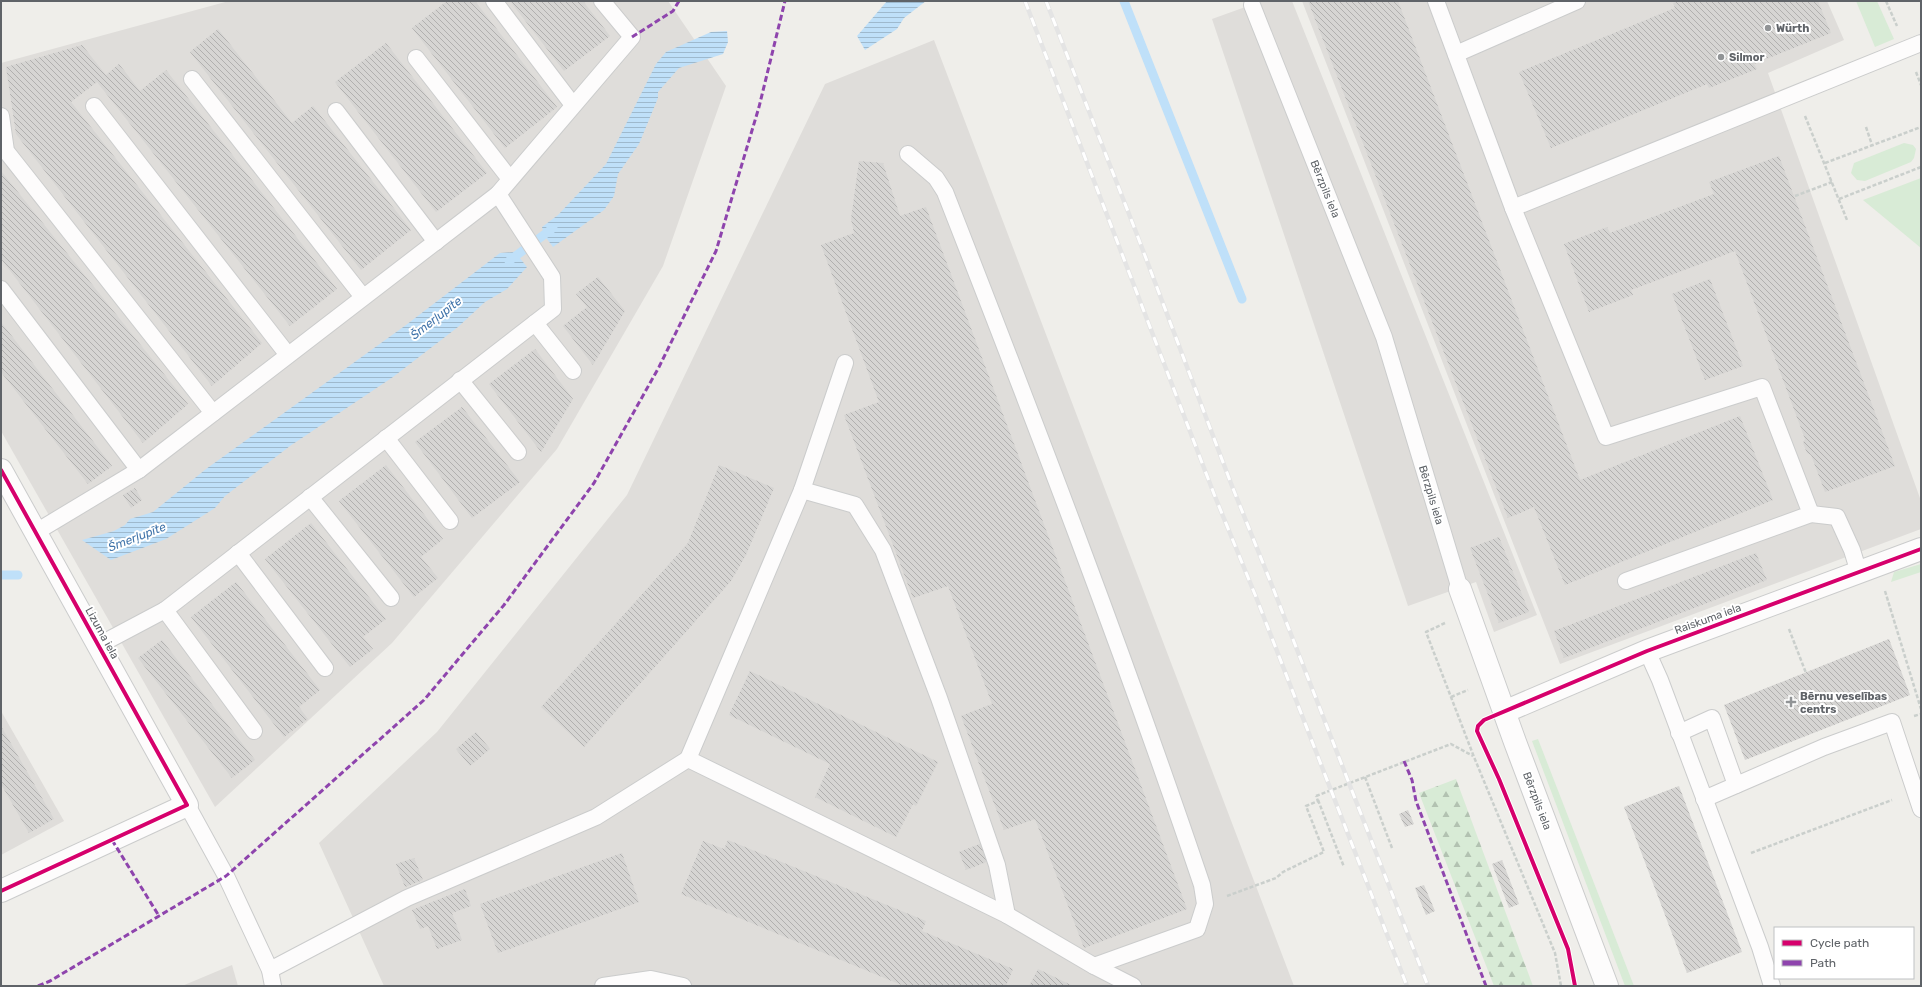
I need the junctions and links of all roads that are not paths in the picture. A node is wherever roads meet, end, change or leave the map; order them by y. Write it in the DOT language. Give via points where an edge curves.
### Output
graph roads {
  1 [pos="494,1"];
  2 [pos="602,1"];
  3 [pos="1436,1"];
  4 [pos="1577,1"];
  5 [pos="1252,5"];
  6 [pos="1921,43"];
  7 [pos="1456,54"];
  8 [pos="416,58"];
  9 [pos="192,79"];
  10 [pos="573,105"];
  11 [pos="94,106"];
  12 [pos="336,111"];
  13 [pos="1,116"];
  14 [pos="908,154"];
  15 [pos="510,179"];
  16 [pos="498,194"];
  17 [pos="1513,208"];
  18 [pos="436,242"];
  19 [pos="1,289"];
  20 [pos="363,297"];
  21 [pos="535,323"];
  22 [pos="288,355"];
  23 [pos="845,363"];
  24 [pos="573,371"];
  25 [pos="460,380"];
  26 [pos="213,413"];
  27 [pos="386,438"];
  28 [pos="518,452"];
  29 [pos="1,470"];
  30 [pos="139,470"];
  31 [pos="802,490"];
  32 [pos="310,497"];
  33 [pos="1811,514"];
  34 [pos="450,521"];
  35 [pos="36,532"];
  36 [pos="1921,549"];
  37 [pos="238,553"];
  38 [pos="1859,573"];
  39 [pos="1626,581"];
  40 [pos="1460,589"];
  41 [pos="391,598"];
  42 [pos="165,610"];
  43 [pos="99,645"];
  44 [pos="1647,651"];
  45 [pos="325,668"];
  46 [pos="1504,712"];
  47 [pos="254,731"];
  48 [pos="1679,733"];
  49 [pos="688,759"];
  50 [pos="1736,785"];
  51 [pos="1704,799"];
  52 [pos="187,805"];
  53 [pos="1921,809"];
  54 [pos="1,891"];
  55 [pos="1007,915"];
  56 [pos="1094,966"];
  57 [pos="270,970"];
  58 [pos="273,986"];
  59 [pos="603,986"];
  60 [pos="683,986"];
  61 [pos="1133,986"];
  62 [pos="1607,986"];
  63 [pos="1772,986"];
  1 -- 10 [label="lane"];
  2 -- 10 [label="lane" via="632,37"];
  3 -- 7 [label="lane"];
  4 -- 7 [label="lane"];
  5 -- 40 [label="lane, Bērzpils iela" via="1384,337"];
  6 -- 17 [label="lane"];
  7 -- 17 [label="lane"];
  8 -- 15 [label="lane"];
  9 -- 20 [label="lane"];
  10 -- 15 [label="lane"];
  11 -- 22 [label="lane"];
  12 -- 18 [label="lane"];
  13 -- 26 [label="lane" via="6,151"];
  14 -- 56 [label="lane" via="936,178 948,199 1150,732 1202,885 1205,904 1197,929"];
  15 -- 16 [label="lane"];
  16 -- 18 [label="lane"];
  16 -- 21 [label="lane" via="552,277 553,309"];
  17 -- 33 [label="lane" via="1606,437 1762,387"];
  18 -- 20 [label="lane"];
  19 -- 30 [label="lane"];
  20 -- 22 [label="lane"];
  21 -- 24 [label="lane"];
  21 -- 25 [label="lane"];
  22 -- 26 [label="lane"];
  23 -- 31 [label="lane"];
  25 -- 27 [label="lane"];
  25 -- 28 [label="lane"];
  26 -- 30 [label="lane"];
  27 -- 32 [label="lane"];
  27 -- 34 [label="lane"];
  29 -- 35 [label="street, Lizuma iela"];
  30 -- 35 [label="lane"];
  31 -- 49 [label="lane"];
  31 -- 55 [label="lane" via="855,505 883,550 939,698 997,865"];
  32 -- 37 [label="lane"];
  32 -- 41 [label="lane"];
  33 -- 38 [label="lane" via="1837,517"];
  33 -- 39 [label="lane"];
  35 -- 43 [label="street, Lizuma iela"];
  36 -- 38 [label="street, Raiskuma iela"];
  37 -- 42 [label="lane"];
  37 -- 45 [label="lane"];
  38 -- 44 [label="street, Raiskuma iela"];
  40 -- 46 [label="street, Bērzpils iela"];
  42 -- 43 [label="lane"];
  42 -- 47 [label="lane"];
  43 -- 52 [label="street, Lizuma iela"];
  44 -- 46 [label="street, Raiskuma iela"];
  44 -- 48 [label="lane"];
  46 -- 62 [label="street, Bērzpils iela"];
  48 -- 50 [label="lane" via="1712,718"];
  48 -- 51 [label="lane"];
  49 -- 55 [label="lane"];
  49 -- 57 [label="lane" via="596,817 407,898"];
  50 -- 51 [label="lane"];
  50 -- 53 [label="lane" via="1824,746 1892,722"];
  51 -- 63 [label="lane" via="1760,947"];
  52 -- 54 [label="street"];
  52 -- 57 [label="lane" via="226,876"];
  55 -- 56 [label="lane"];
  56 -- 61 [label="lane"];
  57 -- 58 [label="lane"];
  59 -- 60 [label="lane" via="651,979"];
}
